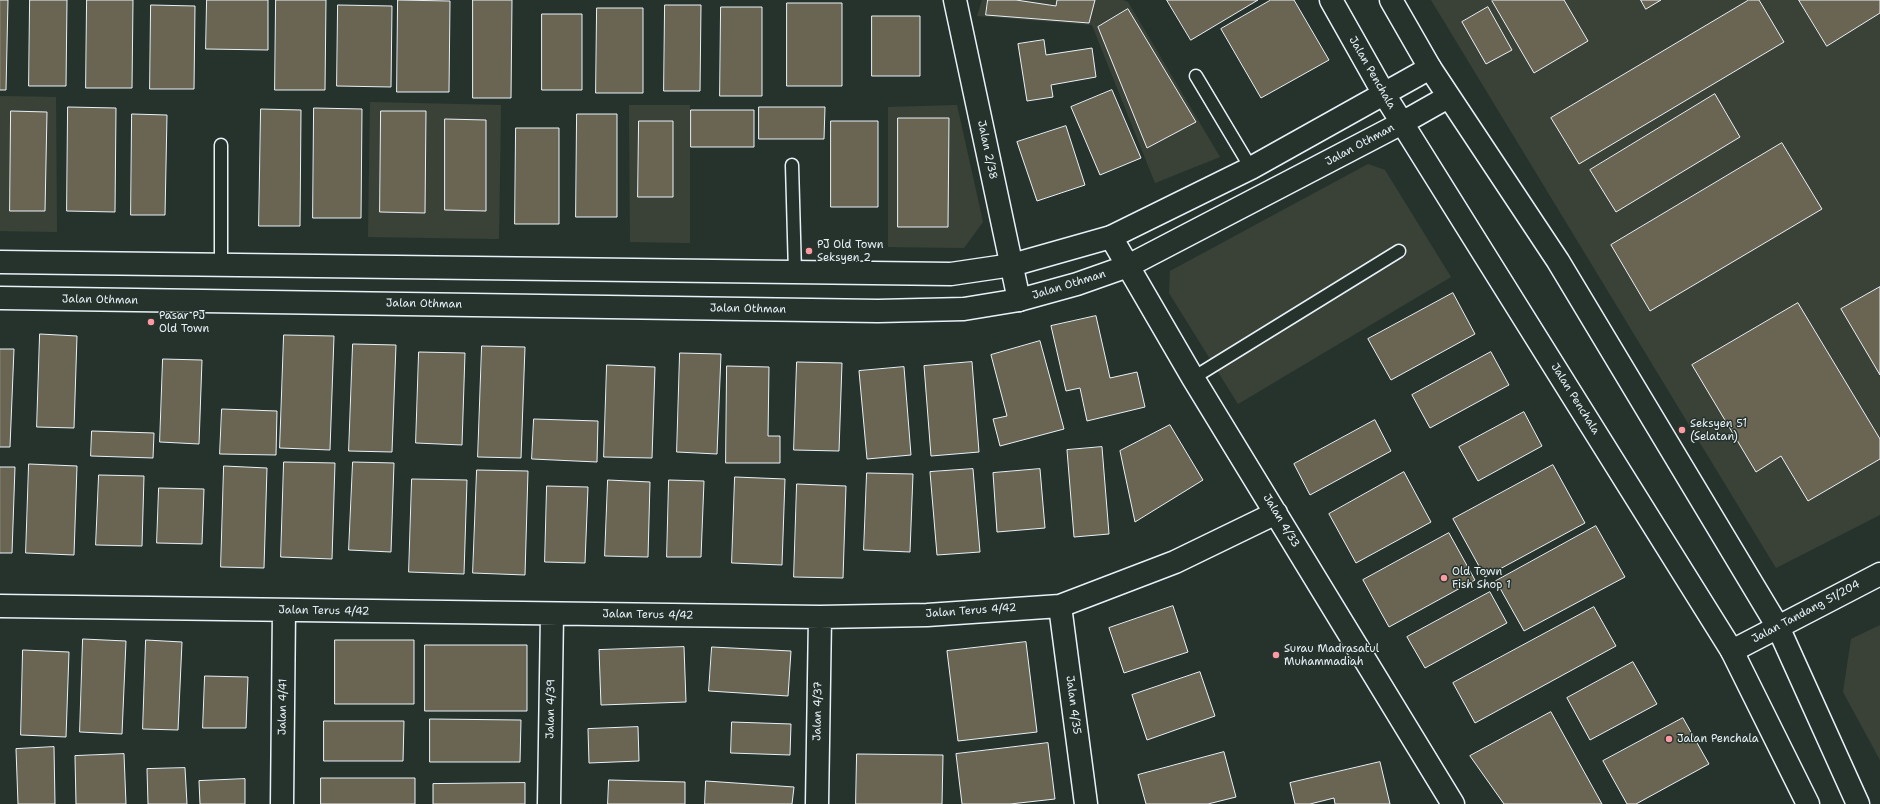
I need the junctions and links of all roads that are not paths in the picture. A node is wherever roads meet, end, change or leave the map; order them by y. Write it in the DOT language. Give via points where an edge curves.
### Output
graph roads {
  1 [pos="955,0"];
  2 [pos="1331,0"];
  3 [pos="1392,0"];
  4 [pos="1430,68"];
  5 [pos="1196,76"];
  6 [pos="1384,94"];
  7 [pos="1448,97"];
  8 [pos="1402,123"];
  9 [pos="221,145"];
  10 [pos="792,165"];
  11 [pos="1251,168"];
  12 [pos="1111,237"];
  13 [pos="1399,251"];
  14 [pos="0,262"];
  15 [pos="220,265"];
  16 [pos="1012,265"];
  17 [pos="1128,266"];
  18 [pos="795,272"];
  19 [pos="0,298"];
  20 [pos="1019,300"];
  21 [pos="1193,378"];
  22 [pos="1276,513"];
  23 [pos="1880,574"];
  24 [pos="0,606"];
  25 [pos="1060,606"];
  26 [pos="284,610"];
  27 [pos="552,614"];
  28 [pos="820,617"];
  29 [pos="1778,627"];
  30 [pos="1732,651"];
  31 [pos="282,804"];
  32 [pos="549,804"];
  33 [pos="817,804"];
  34 [pos="1086,804"];
  35 [pos="1453,804"];
  36 [pos="1808,804"];
  37 [pos="1858,804"];
  1 -- 16 [label="main road, Jalan 2/38"];
  2 -- 6 [label="main road, Jalan Penchala"];
  3 -- 4 [label="main road"];
  4 -- 6 [label="main road"];
  4 -- 7 [label="main road"];
  5 -- 11 [label="lane"];
  6 -- 8 [label="main road, Jalan Penchala"];
  6 -- 11 [label="main road"];
  7 -- 8 [label="main road, Jalan Othman"];
  7 -- 29 [label="main road" via="1558,261"];
  8 -- 17 [label="main road, Jalan Othman"];
  8 -- 30 [label="main road, Jalan Penchala"];
  9 -- 15 [label="lane"];
  10 -- 18 [label="lane"];
  11 -- 12 [label="main road"];
  12 -- 16 [label="main road"];
  12 -- 17 [label="main road, Jalan 4/33"];
  13 -- 21 [label="lane"];
  14 -- 15 [label="main road"];
  15 -- 18 [label="main road"];
  16 -- 18 [label="main road" via="951,274"];
  16 -- 20 [label="main road, Jalan 2/38"];
  17 -- 20 [label="main road, Jalan Othman"];
  17 -- 21 [label="main road, Jalan 4/33"];
  19 -- 20 [label="main road, Jalan Othman" via="878,311 964,309"];
  21 -- 22 [label="main road, Jalan 4/33"];
  22 -- 25 [label="main road, Jalan Terus 4/42" via="1175,562"];
  22 -- 35 [label="main road, Jalan 4/33"];
  23 -- 29 [label="main road, Jalan Tandang 51/204"];
  24 -- 26 [label="main road, Jalan Terus 4/42"];
  25 -- 28 [label="main road, Jalan Terus 4/42" via="927,615"];
  25 -- 34 [label="main road, Jalan 4/35"];
  26 -- 27 [label="main road, Jalan Terus 4/42"];
  26 -- 31 [label="main road, Jalan 4/41"];
  27 -- 28 [label="main road, Jalan Terus 4/42"];
  27 -- 32 [label="main road, Jalan 4/39"];
  28 -- 33 [label="main road, Jalan 4/37"];
  29 -- 30 [label="main road, Jalan Tandang 51/204"];
  29 -- 37 [label="main road"];
  30 -- 36 [label="main road, Jalan Penchala"];
}
